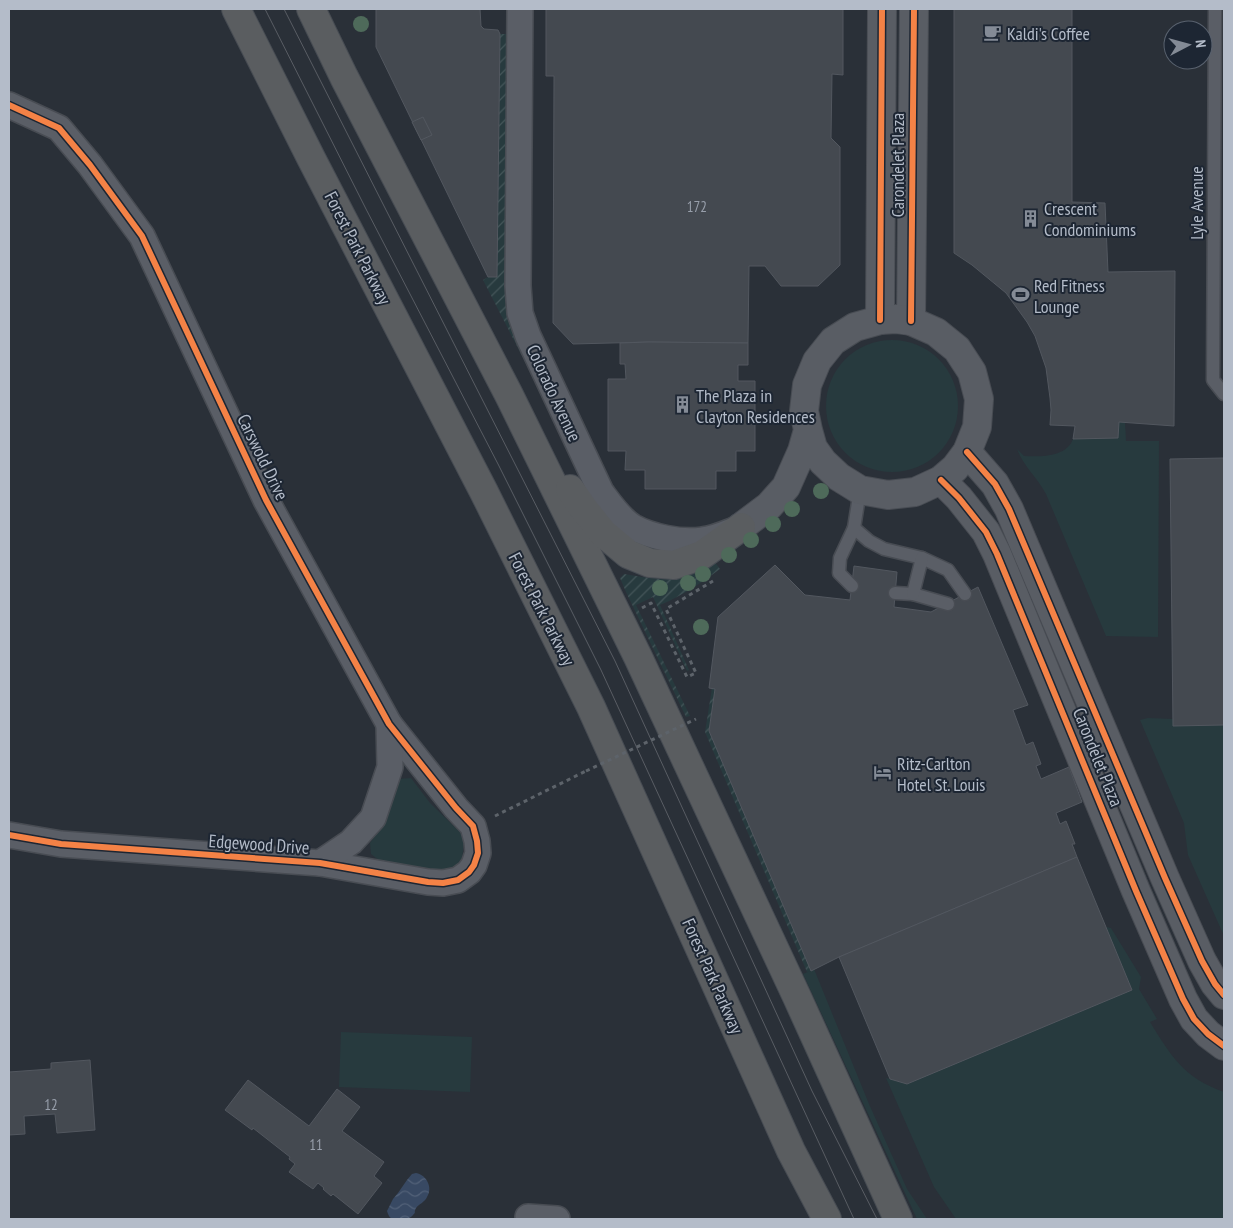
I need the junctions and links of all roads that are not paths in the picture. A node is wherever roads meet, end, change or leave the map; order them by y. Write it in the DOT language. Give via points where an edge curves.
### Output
graph roads {
  1 [pos="236,9"];
  2 [pos="311,9"];
  3 [pos="520,9"];
  4 [pos="882,9"];
  5 [pos="914,9"];
  6 [pos="1215,9"];
  7 [pos="9,106"];
  8 [pos="881,121"];
  9 [pos="913,121"];
  10 [pos="880,320"];
  11 [pos="911,321"];
  12 [pos="1224,394"];
  13 [pos="509,395"];
  14 [pos="808,430"];
  15 [pos="967,452"];
  16 [pos="941,480"];
  17 [pos="860,490"];
  18 [pos="741,528"];
  19 [pos="854,528"];
  20 [pos="922,558"];
  21 [pos="852,586"];
  22 [pos="895,593"];
  23 [pos="913,594"];
  24 [pos="965,594"];
  25 [pos="948,604"];
  26 [pos="389,724"];
  27 [pos="9,835"];
  28 [pos="477,841"];
  29 [pos="320,863"];
  30 [pos="1149,885"];
  31 [pos="1224,995"];
  32 [pos="1224,1046"];
  33 [pos="791,1151"];
  34 [pos="528,1218"];
  35 [pos="557,1219"];
  36 [pos="815,1219"];
  37 [pos="827,1219"];
  38 [pos="898,1219"];
  1 -- 33 [label="highway, Forest Park Parkway" via="591,707"];
  2 -- 13 [label="highway"];
  3 -- 18 [label="street, Colorado Avenue" via="518,286 520,313 528,336 601,492 632,526 652,535 700,541"];
  4 -- 8 [label="street, Carondelet Plaza"];
  5 -- 9 [label="street, Carondelet Plaza"];
  6 -- 12 [label="lane, Lyle Avenue" via="1213,380"];
  7 -- 26 [label="street, Carswold Drive" via="59,128 142,236 266,500"];
  8 -- 9 [label="street, Carondelet Plaza"];
  8 -- 10 [label="street, Carondelet Plaza"];
  9 -- 11 [label="street, Carondelet Plaza"];
  10 -- 11 [label="street"];
  10 -- 14 [label="street" via="855,327 834,341 817,361 807,385 804,411"];
  11 -- 15 [label="street" via="936,332 957,349 972,372 979,399 977,427"];
  13 -- 18 [label="highway" via="583,508 628,554 650,563 674,565 702,555"];
  13 -- 38 [label="highway" via="642,666"];
  14 -- 17 [label="street" via="813,448 823,462 838,477"];
  14 -- 18 [label="street, Colorado Avenue" via="786,487 769,506"];
  15 -- 16 [label="street"];
  15 -- 30 [label="street, Carondelet Plaza" via="995,484 1009,509"];
  16 -- 17 [label="street" via="916,492 888,495"];
  16 -- 30 [label="street, Carondelet Plaza" via="960,498 986,532"];
  17 -- 19 [label="lane"];
  19 -- 20 [label="lane" via="884,549"];
  19 -- 21 [label="lane" via="840,558 839,573"];
  20 -- 23 [label="lane"];
  20 -- 24 [label="lane" via="948,570"];
  22 -- 23 [label="lane"];
  23 -- 25 [label="lane"];
  26 -- 28 [label="street, Carswold Drive" via="472,826"];
  26 -- 29 [label="street, Carswold Drive" via="390,767 373,818 351,842"];
  27 -- 29 [label="street, Edgewood Drive" via="61,844"];
  28 -- 29 [label="street, Edgewood Drive" via="474,865 458,880 428,882"];
  30 -- 31 [label="street, Carondelet Plaza"];
  30 -- 32 [label="street, Carondelet Plaza" via="1183,999 1194,1019"];
  33 -- 36 [label="highway"];
  33 -- 37 [label="highway, Forest Park Parkway"];
  34 -- 35 [label="street"];
}
